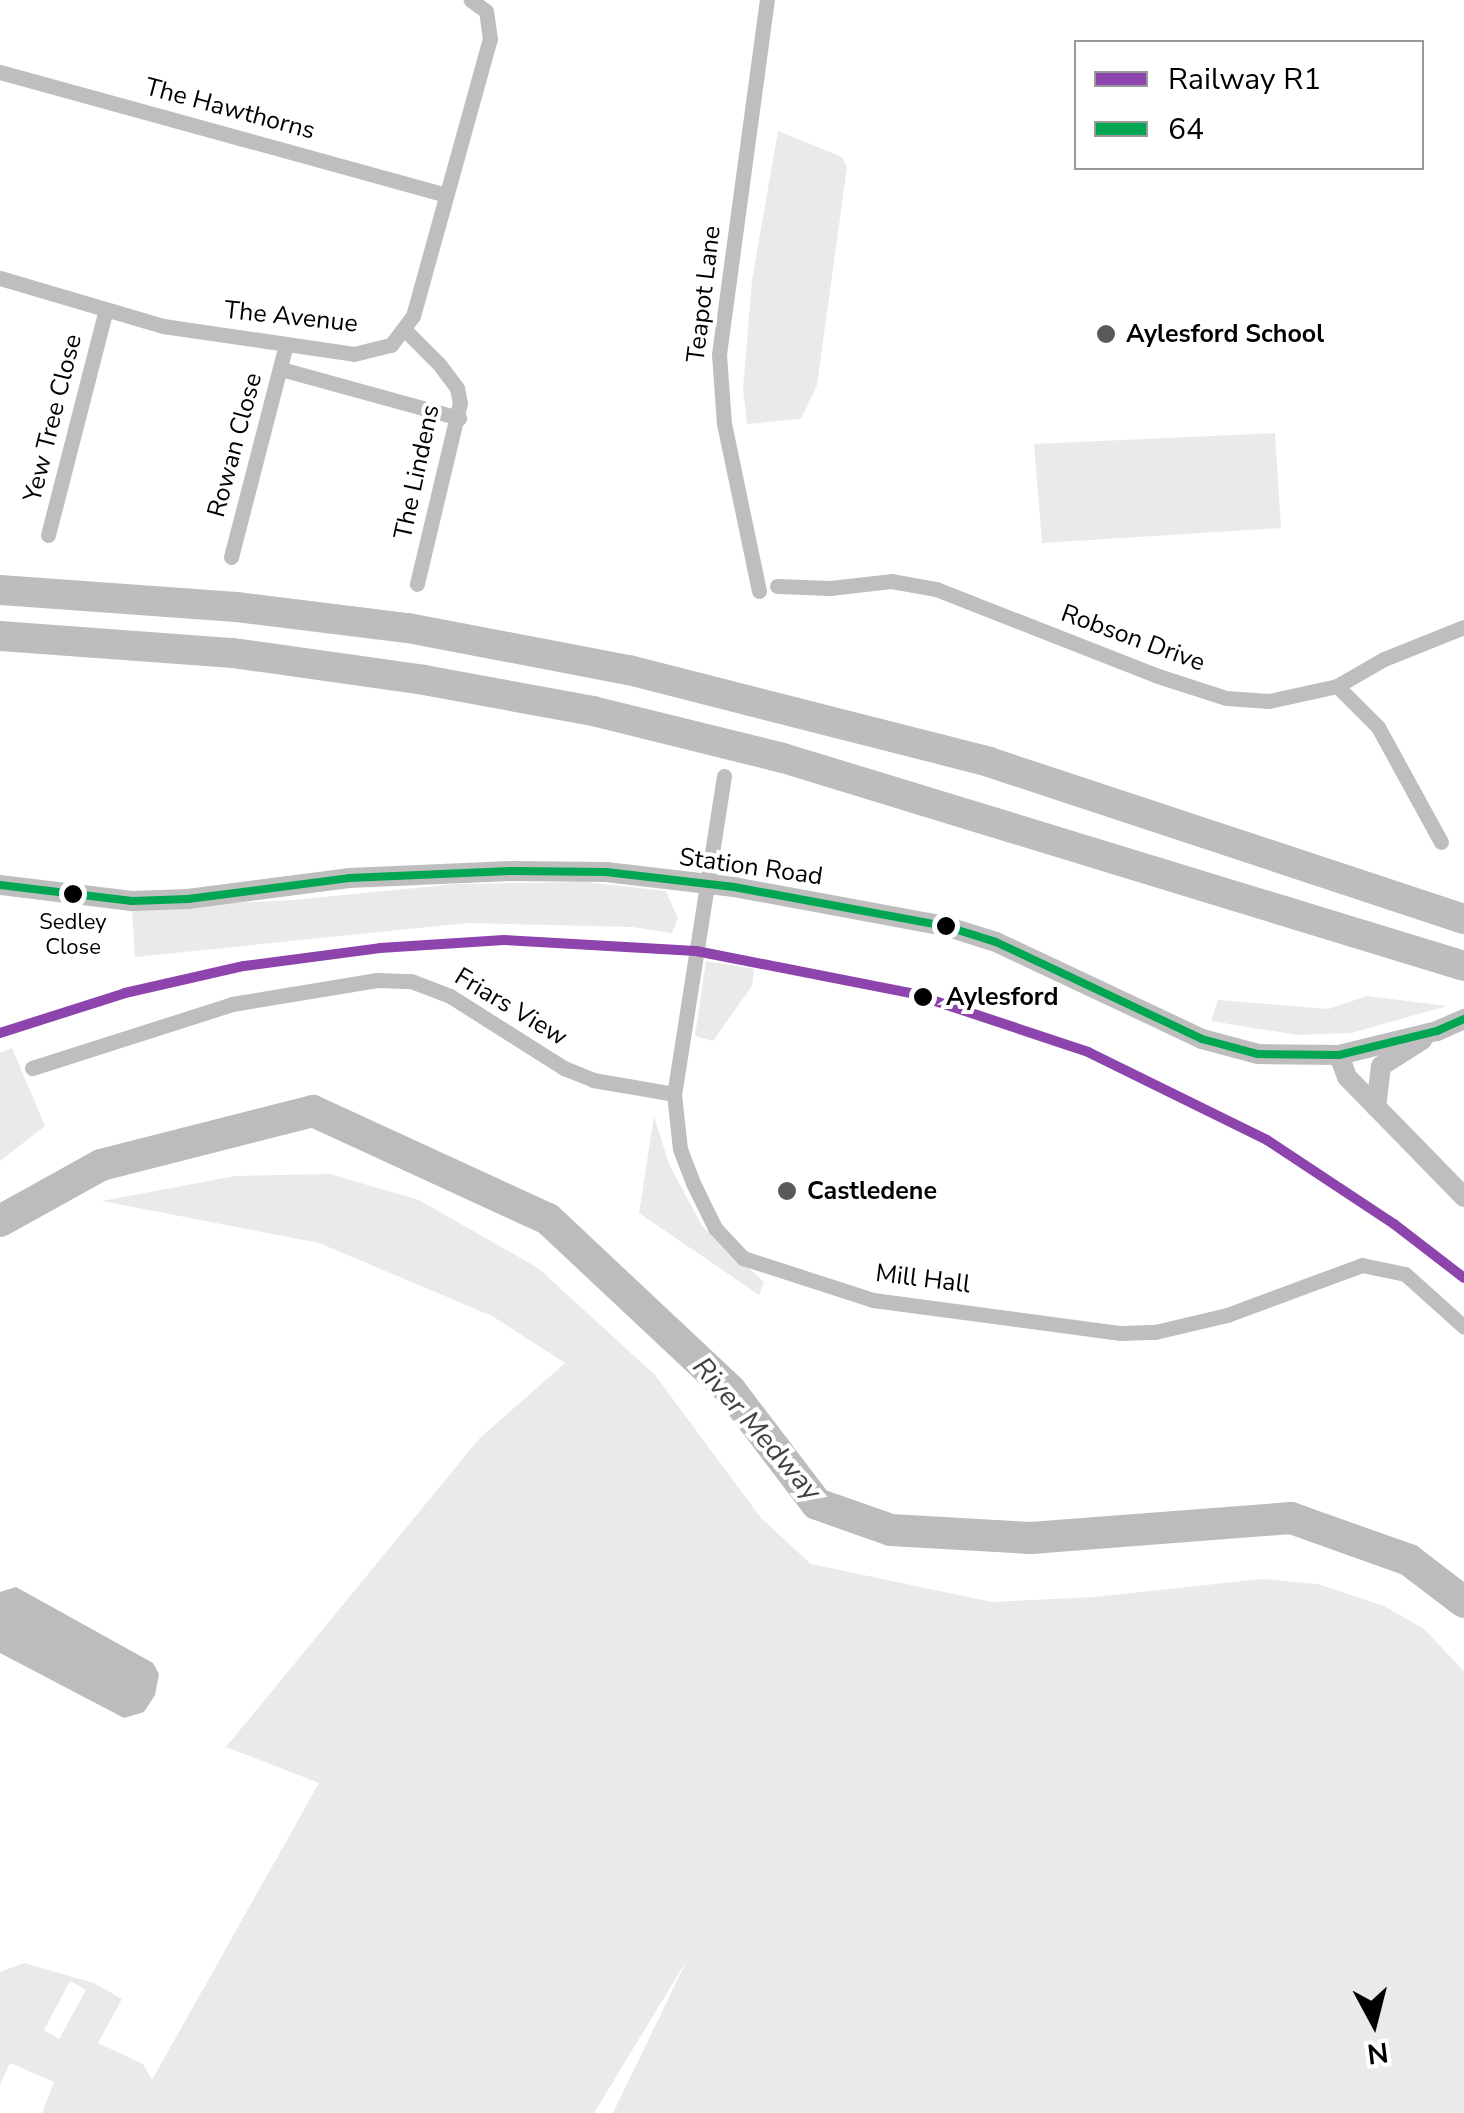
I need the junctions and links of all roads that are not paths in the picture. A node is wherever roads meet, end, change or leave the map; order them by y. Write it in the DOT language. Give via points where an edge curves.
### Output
graph roads {
  1 [pos="471,0"];
  2 [pos="768,0"];
  3 [pos="0,72"];
  4 [pos="446,195"];
  5 [pos="0,278"];
  6 [pos="106,313"];
  7 [pos="405,330"];
  8 [pos="286,344"];
  9 [pos="281,369"];
  10 [pos="459,418"];
  11 [pos="48,535"];
  12 [pos="230,557"];
  13 [pos="417,584"];
  14 [pos="777,586"];
  15 [pos="0,590"];
  16 [pos="758,591"];
  17 [pos="1464,627"];
  18 [pos="0,636"];
  19 [pos="1338,686"];
  20 [pos="724,776"];
  21 [pos="1441,842"];
  22 [pos="0,884"];
  23 [pos="709,885"];
  24 [pos="1464,919"];
  25 [pos="1464,966"];
  26 [pos="1464,1019"];
  27 [pos="1436,1031"];
  28 [pos="1340,1061"];
  29 [pos="32,1068"];
  30 [pos="674,1094"];
  31 [pos="1376,1107"];
  32 [pos="1464,1197"];
  33 [pos="1464,1327"];
  1 -- 4 [label="street" via="486,11 490,38"];
  2 -- 16 [label="street, Teapot Lane" via="719,354 724,424"];
  3 -- 4 [label="street, The Hawthorns"];
  4 -- 7 [label="street"];
  5 -- 6 [label="street, The Avenue"];
  6 -- 8 [label="street, The Avenue"];
  6 -- 11 [label="street, Yew Tree Close"];
  7 -- 8 [label="street, The Avenue" via="391,345 354,354"];
  7 -- 10 [label="street, The Lindens" via="458,388"];
  8 -- 9 [label="street, Rowan Close"];
  9 -- 10 [label="street"];
  9 -- 12 [label="street, Rowan Close"];
  10 -- 13 [label="street, The Lindens"];
  14 -- 19 [label="street, Robson Drive" via="892,581 936,589 1226,698 1270,701"];
  15 -- 24 [label="highway" via="408,628 629,670 989,762"];
  17 -- 19 [label="street, Robson Drive"];
  18 -- 25 [label="highway" via="233,653 594,711 783,758"];
  19 -- 21 [label="street" via="1378,727"];
  20 -- 23 [label="street, Mill Hall"];
  22 -- 23 [label="street, Station Road" via="132,901 350,878 512,870 606,872"];
  23 -- 28 [label="street, Station Road" via="945,926 996,942 1202,1038 1258,1054"];
  23 -- 30 [label="street, Mill Hall"];
  26 -- 27 [label="street, Station Road"];
  27 -- 28 [label="street, Station Road"];
  27 -- 31 [label="street" via="1381,1066"];
  28 -- 31 [label="street" via="1346,1078"];
  29 -- 30 [label="street, Friars View" via="232,1004 377,980 411,981 450,996 564,1068 592,1080"];
  30 -- 33 [label="street, Mill Hall" via="680,1149 715,1228 743,1258 850,1294 1155,1332 1227,1315 1362,1265 1405,1274"];
  31 -- 32 [label="street"];
}
